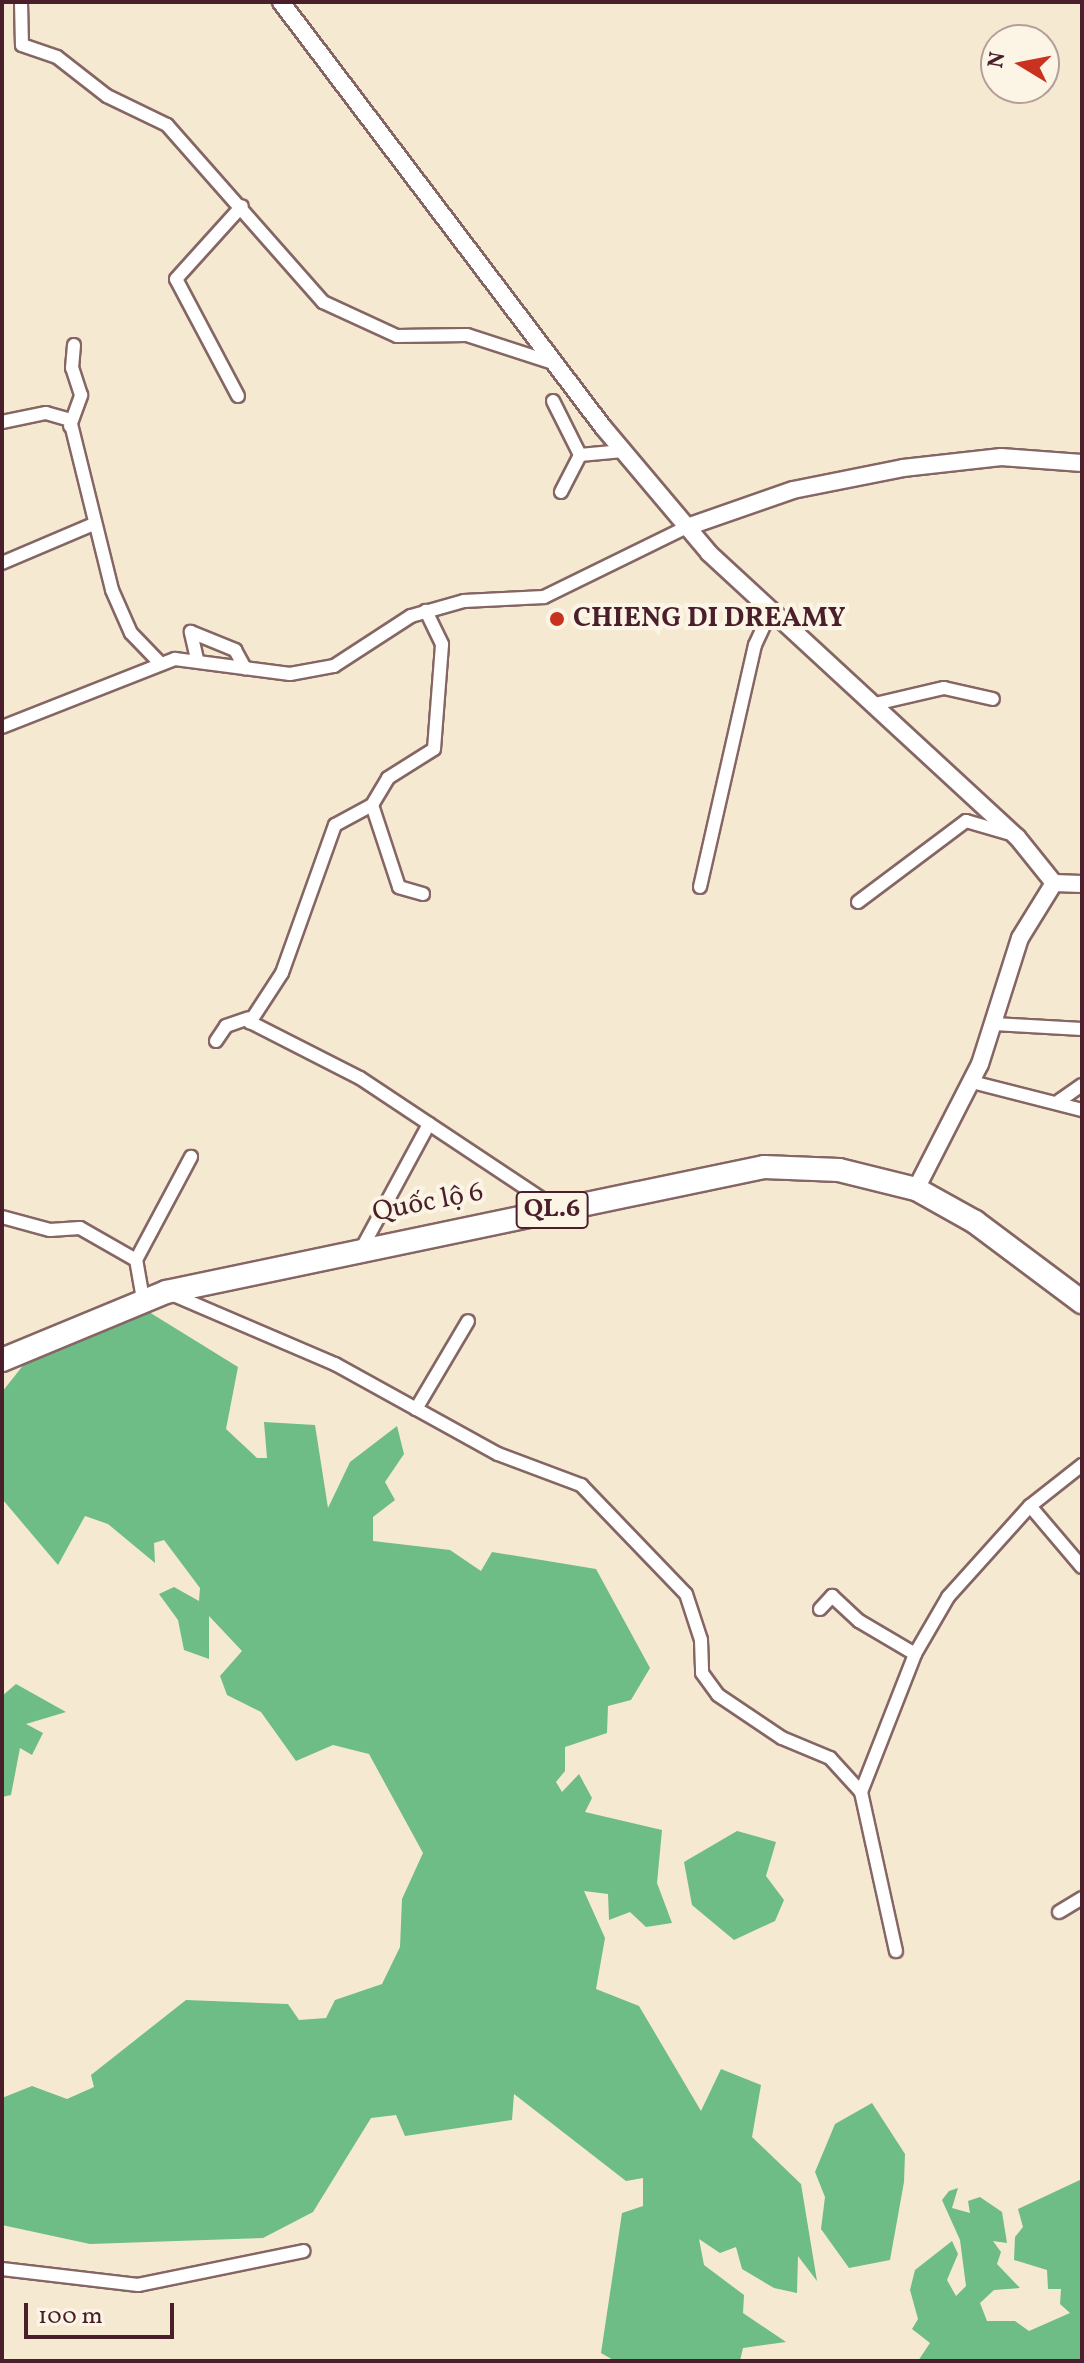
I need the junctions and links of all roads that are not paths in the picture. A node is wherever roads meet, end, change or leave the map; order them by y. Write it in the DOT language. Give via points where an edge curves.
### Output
graph roads {
  1 [pos="21,2"];
  2 [pos="281,2"];
  3 [pos="242,206"];
  4 [pos="74,345"];
  5 [pos="553,363"];
  6 [pos="238,396"];
  7 [pos="553,401"];
  8 [pos="2,422"];
  9 [pos="70,426"];
  10 [pos="623,451"];
  11 [pos="580,455"];
  12 [pos="1082,463"];
  13 [pos="561,492"];
  14 [pos="94,524"];
  15 [pos="687,527"];
  16 [pos="2,563"];
  17 [pos="426,611"];
  18 [pos="771,611"];
  19 [pos="197,659"];
  20 [pos="159,662"];
  21 [pos="245,668"];
  22 [pos="993,699"];
  23 [pos="875,704"];
  24 [pos="2,727"];
  25 [pos="372,805"];
  26 [pos="1017,837"];
  27 [pos="1054,883"];
  28 [pos="1082,884"];
  29 [pos="700,887"];
  30 [pos="423,894"];
  31 [pos="858,902"];
  32 [pos="249,1018"];
  33 [pos="994,1024"];
  34 [pos="1082,1029"];
  35 [pos="216,1041"];
  36 [pos="972,1082"];
  37 [pos="1082,1085"];
  38 [pos="1059,1101"];
  39 [pos="1082,1110"];
  40 [pos="429,1124"];
  41 [pos="191,1157"];
  42 [pos="916,1189"];
  43 [pos="557,1209"];
  44 [pos="2,1217"];
  45 [pos="363,1246"];
  46 [pos="136,1260"];
  47 [pos="166,1292"];
  48 [pos="143,1299"];
  49 [pos="1082,1302"];
  50 [pos="468,1321"];
  51 [pos="2,1360"];
  52 [pos="416,1409"];
  53 [pos="1082,1465"];
  54 [pos="1030,1506"];
  55 [pos="1082,1567"];
  56 [pos="820,1609"];
  57 [pos="915,1654"];
  58 [pos="861,1792"];
  59 [pos="1082,1898"];
  60 [pos="1059,1912"];
  61 [pos="896,1951"];
  62 [pos="304,2251"];
  63 [pos="2,2269"];
  1 -- 3 [label="street" via="22,45 57,57 107,96 167,125"];
  2 -- 5 [label="street"];
  3 -- 5 [label="street" via="334,309 397,336 467,335"];
  3 -- 6 [label="street" via="176,279"];
  4 -- 9 [label="street" via="72,368 81,395"];
  5 -- 10 [label="street"];
  7 -- 11 [label="street"];
  8 -- 9 [label="street" via="46,413 66,417"];
  9 -- 14 [label="street"];
  10 -- 11 [label="street"];
  10 -- 15 [label="street"];
  11 -- 13 [label="street"];
  12 -- 15 [label="street" via="1001,457 903,468 793,490"];
  14 -- 16 [label="street"];
  14 -- 20 [label="street" via="128,627"];
  15 -- 17 [label="street" via="544,597"];
  15 -- 18 [label="street"];
  17 -- 21 [label="street" via="334,666 290,674"];
  17 -- 25 [label="street" via="442,644 434,749 388,778"];
  18 -- 23 [label="street"];
  18 -- 29 [label="street" via="755,645"];
  19 -- 20 [label="street"];
  19 -- 21 [label="street"];
  19 -- 21 [label="street" via="191,632 235,650"];
  20 -- 24 [label="street"];
  22 -- 23 [label="street" via="944,688"];
  23 -- 26 [label="street"];
  25 -- 30 [label="street" via="399,887"];
  25 -- 32 [label="street" via="335,825 282,973"];
  26 -- 27 [label="street"];
  26 -- 31 [label="street" via="970,819"];
  27 -- 28 [label="street"];
  27 -- 33 [label="street" via="1013,951"];
  32 -- 35 [label="street" via="226,1026"];
  32 -- 40 [label="street" via="258,1030 341,1066"];
  33 -- 34 [label="street"];
  33 -- 36 [label="street"];
  36 -- 38 [label="street"];
  36 -- 42 [label="street"];
  37 -- 38 [label="street"];
  38 -- 39 [label="street"];
  40 -- 43 [label="street"];
  40 -- 45 [label="street"];
  41 -- 46 [label="street"];
  42 -- 43 [label="highway, Quốc lộ 6 / QL.6" via="839,1170 764,1167"];
  42 -- 49 [label="highway, Quốc lộ 6 / QL.6" via="975,1222"];
  43 -- 45 [label="highway, Quốc lộ 6 / QL.6"];
  44 -- 46 [label="street" via="50,1230 80,1228"];
  45 -- 47 [label="highway, Quốc lộ 6 / QL.6"];
  46 -- 48 [label="street"];
  47 -- 48 [label="highway, Quốc lộ 6 / QL.6"];
  47 -- 52 [label="street" via="335,1364"];
  48 -- 51 [label="highway, Quốc lộ 6 / QL.6"];
  50 -- 52 [label="street"];
  52 -- 58 [label="street" via="498,1454 581,1485 686,1594 701,1640 702,1673 718,1695 782,1738 830,1758"];
  53 -- 54 [label="street"];
  54 -- 55 [label="street"];
  54 -- 57 [label="street" via="958,1584"];
  56 -- 57 [label="street" via="832,1596 859,1621"];
  57 -- 58 [label="street" via="878,1764"];
  58 -- 61 [label="street"];
  59 -- 60 [label="street"];
  62 -- 63 [label="street" via="138,2285"];
}
